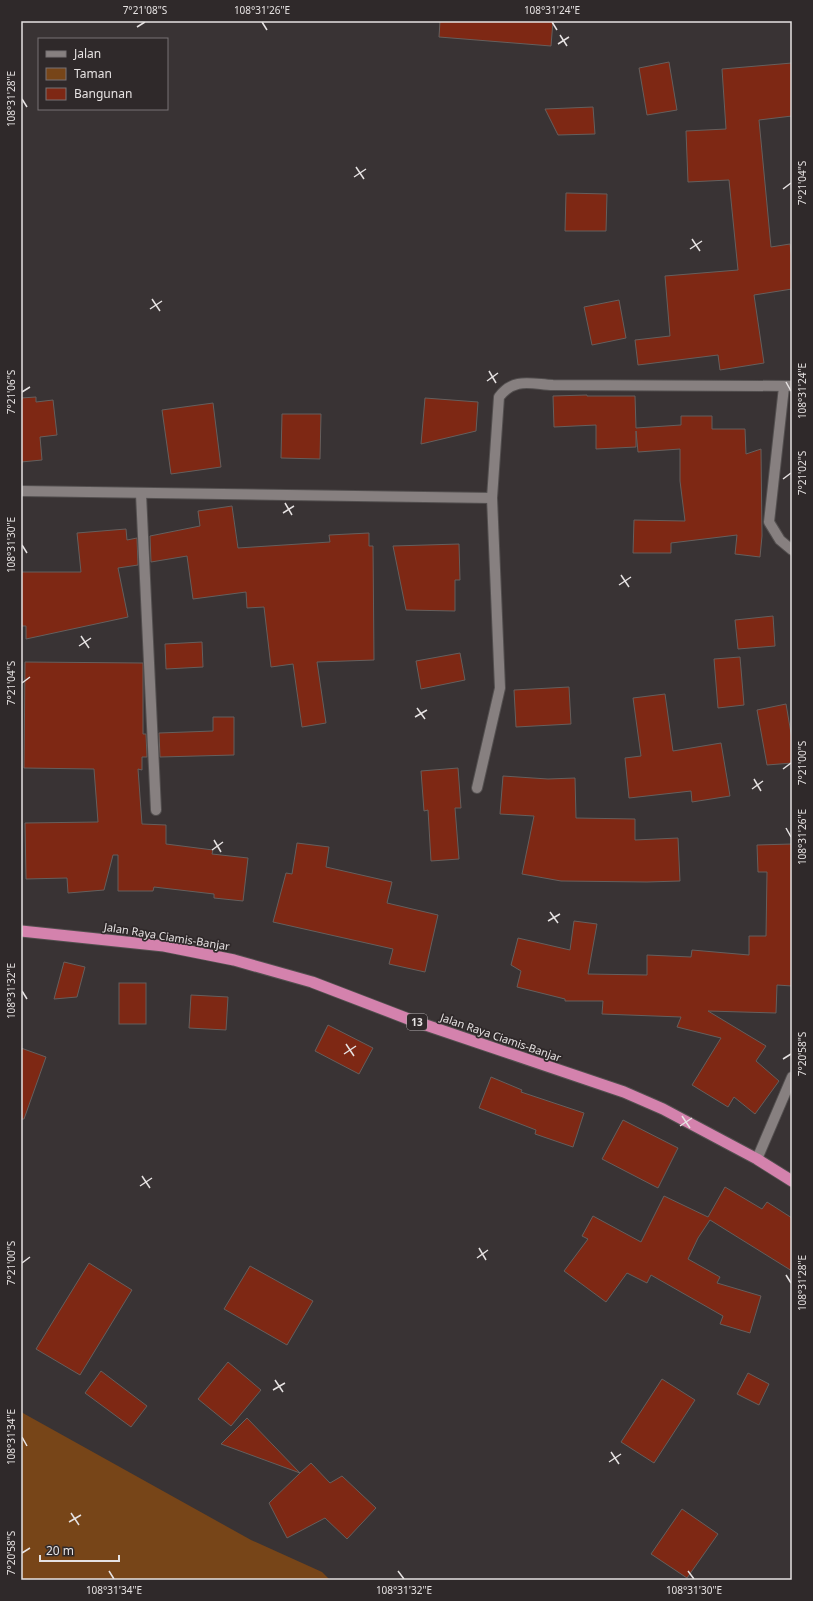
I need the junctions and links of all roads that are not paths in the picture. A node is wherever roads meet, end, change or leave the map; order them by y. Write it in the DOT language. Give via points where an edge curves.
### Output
graph roads {
  1 [pos="788,387"];
  2 [pos="21,491"];
  3 [pos="141,494"];
  4 [pos="492,498"];
  5 [pos="792,550"];
  6 [pos="477,788"];
  7 [pos="156,810"];
  8 [pos="21,931"];
  9 [pos="792,1077"];
  10 [pos="757,1159"];
  11 [pos="792,1181"];
  1 -- 4 [label="street" via="517,383 505,389 499,397"];
  1 -- 5 [label="street" via="769,522 780,540"];
  2 -- 3 [label="street"];
  3 -- 4 [label="street"];
  3 -- 7 [label="street"];
  4 -- 6 [label="street" via="500,688"];
  8 -- 10 [label="highway, Jalan Raya Ciamis-Banjar / 13" via="164,946 234,960 312,982 411,1020 624,1092 663,1109"];
  9 -- 10 [label="street"];
  10 -- 11 [label="highway, Jalan Raya Ciamis-Banjar / 13"];
}
